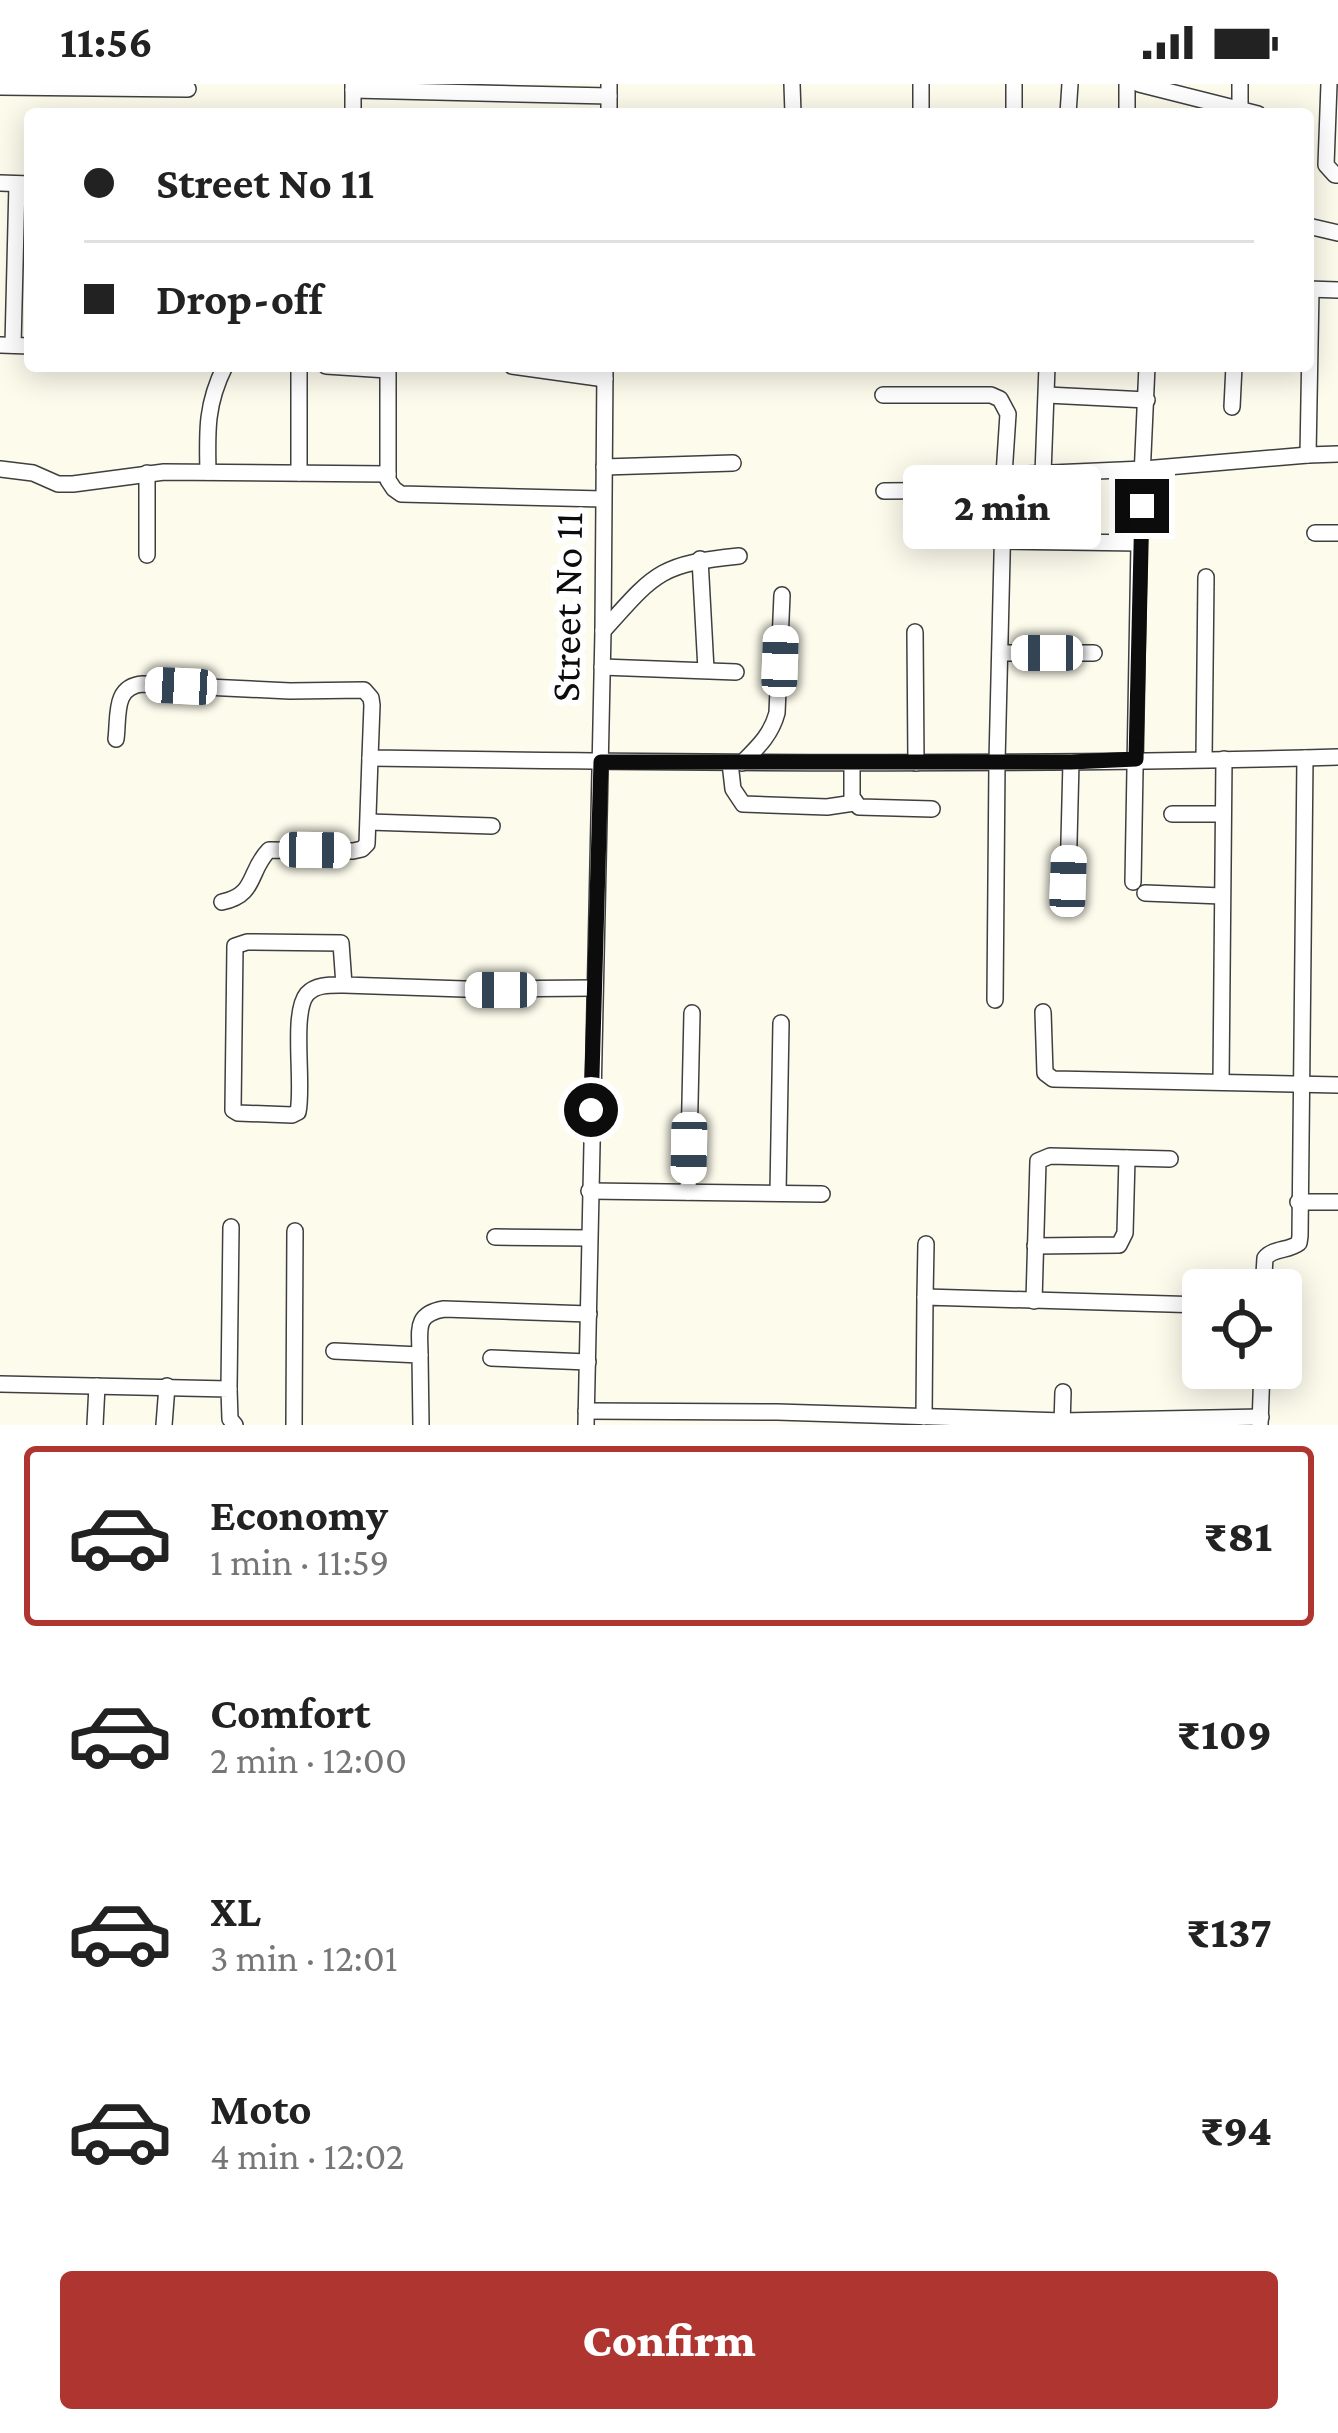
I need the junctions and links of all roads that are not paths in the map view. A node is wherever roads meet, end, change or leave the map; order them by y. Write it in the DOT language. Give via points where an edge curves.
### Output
graph roads {
  1 [pos="1138,84"];
  2 [pos="1329,84"];
  3 [pos="0,87"];
  4 [pos="353,87"];
  5 [pos="188,88"];
  6 [pos="609,98"];
  7 [pos="1225,108"];
  8 [pos="1314,126"];
  9 [pos="1328,129"];
  10 [pos="1338,175"];
  11 [pos="16,184"];
  12 [pos="14,345"];
  13 [pos="222,372"];
  14 [pos="298,372"];
  15 [pos="388,372"];
  16 [pos="605,372"];
  17 [pos="1047,372"];
  18 [pos="1148,372"];
  19 [pos="1234,372"];
  20 [pos="1309,372"];
  21 [pos="883,395"];
  22 [pos="1047,395"];
  23 [pos="1147,400"];
  24 [pos="1232,407"];
  25 [pos="1338,454"];
  26 [pos="1308,455"];
  27 [pos="734,463"];
  28 [pos="604,466"];
  29 [pos="0,469"];
  30 [pos="1144,469"];
  31 [pos="208,472"];
  32 [pos="147,473"];
  33 [pos="298,473"];
  34 [pos="388,474"];
  35 [pos="1043,474"];
  36 [pos="1004,483"];
  37 [pos="884,491"];
  38 [pos="603,499"];
  39 [pos="1315,533"];
  40 [pos="1338,533"];
  41 [pos="1002,541"];
  42 [pos="1139,543"];
  43 [pos="147,555"];
  44 [pos="739,556"];
  45 [pos="700,560"];
  46 [pos="1206,577"];
  47 [pos="782,595"];
  48 [pos="603,631"];
  49 [pos="915,632"];
  50 [pos="1000,653"];
  51 [pos="1094,653"];
  52 [pos="602,667"];
  53 [pos="706,670"];
  54 [pos="736,671"];
  55 [pos="116,740"];
  56 [pos="1338,757"];
  57 [pos="370,758"];
  58 [pos="1204,758"];
  59 [pos="1305,758"];
  60 [pos="1136,759"];
  61 [pos="1224,759"];
  62 [pos="601,762"];
  63 [pos="997,762"];
  64 [pos="1071,762"];
  65 [pos="736,763"];
  66 [pos="852,763"];
  67 [pos="916,763"];
  68 [pos="854,803"];
  69 [pos="932,809"];
  70 [pos="1172,814"];
  71 [pos="1223,814"];
  72 [pos="369,822"];
  73 [pos="492,826"];
  74 [pos="1068,881"];
  75 [pos="1222,896"];
  76 [pos="222,902"];
  77 [pos="344,985"];
  78 [pos="594,988"];
  79 [pos="995,1000"];
  80 [pos="1043,1012"];
  81 [pos="692,1013"];
  82 [pos="781,1023"];
  83 [pos="1220,1082"];
  84 [pos="1301,1085"];
  85 [pos="1338,1085"];
  86 [pos="1127,1158"];
  87 [pos="1169,1159"];
  88 [pos="590,1190"];
  89 [pos="688,1192"];
  90 [pos="778,1193"];
  91 [pos="823,1194"];
  92 [pos="1298,1202"];
  93 [pos="1338,1202"];
  94 [pos="231,1227"];
  95 [pos="295,1231"];
  96 [pos="495,1237"];
  97 [pos="589,1238"];
  98 [pos="926,1244"];
  99 [pos="1035,1246"];
  100 [pos="1264,1269"];
  101 [pos="925,1297"];
  102 [pos="1034,1300"];
  103 [pos="1182,1304"];
  104 [pos="589,1314"];
  105 [pos="334,1351"];
  106 [pos="420,1355"];
  107 [pos="490,1358"];
  108 [pos="588,1362"];
  109 [pos="0,1384"];
  110 [pos="97,1386"];
  111 [pos="167,1386"];
  112 [pos="229,1389"];
  113 [pos="1262,1389"];
  114 [pos="1063,1392"];
  115 [pos="924,1417"];
  116 [pos="586,1418"];
  117 [pos="882,1420"];
  118 [pos="953,1421"];
  119 [pos="1261,1421"];
  120 [pos="1062,1423"];
  121 [pos="94,1425"];
  122 [pos="164,1425"];
  123 [pos="235,1425"];
  124 [pos="294,1425"];
  125 [pos="422,1425"];
  1 -- 7 [label="street"];
  2 -- 9 [label="street"];
  3 -- 5 [label="street"];
  4 -- 6 [label="street"];
  8 -- 9 [label="street"];
  9 -- 10 [label="street" via="1327,165"];
  11 -- 12 [label="street"];
  13 -- 31 [label="street" via="207,416"];
  14 -- 33 [label="street"];
  15 -- 34 [label="street"];
  16 -- 28 [label="street, Street No 11"];
  17 -- 22 [label="street"];
  18 -- 23 [label="street"];
  19 -- 24 [label="street"];
  20 -- 26 [label="street"];
  21 -- 36 [label="street" via="1000,399 1008,415"];
  22 -- 23 [label="street"];
  22 -- 35 [label="street"];
  23 -- 30 [label="street"];
  25 -- 26 [label="street"];
  26 -- 30 [label="street"];
  27 -- 28 [label="street"];
  28 -- 38 [label="street, Street No 11"];
  29 -- 32 [label="street" via="58,484"];
  30 -- 35 [label="street"];
  30 -- 42 [label="street"];
  31 -- 32 [label="street"];
  31 -- 33 [label="street"];
  32 -- 43 [label="street"];
  33 -- 34 [label="street"];
  34 -- 38 [label="street" via="401,494"];
  35 -- 36 [label="street"];
  36 -- 37 [label="street"];
  36 -- 41 [label="street"];
  38 -- 48 [label="street, Street No 11"];
  39 -- 40 [label="street"];
  41 -- 42 [label="street"];
  41 -- 50 [label="street"];
  42 -- 60 [label="street"];
  44 -- 45 [label="street"];
  45 -- 48 [label="street" via="658,573"];
  45 -- 53 [label="street"];
  46 -- 58 [label="street"];
  47 -- 65 [label="street" via="773,728"];
  48 -- 52 [label="street, Street No 11"];
  49 -- 67 [label="street"];
  50 -- 51 [label="street"];
  50 -- 63 [label="street"];
  52 -- 53 [label="street"];
  52 -- 62 [label="street, Street No 11"];
  53 -- 54 [label="street"];
  55 -- 57 [label="street" via="121,697 132,685 364,690 371,698"];
  56 -- 59 [label="street"];
  57 -- 62 [label="street"];
  57 -- 72 [label="street"];
  58 -- 60 [label="street"];
  58 -- 61 [label="street"];
  59 -- 61 [label="street"];
  59 -- 84 [label="street"];
  60 -- 64 [label="street"];
  60 -- 75 [label="street" via="1139,887"];
  61 -- 71 [label="street"];
  62 -- 65 [label="street"];
  62 -- 78 [label="street, Street No 11"];
  63 -- 64 [label="street"];
  63 -- 67 [label="street"];
  63 -- 79 [label="street"];
  64 -- 74 [label="street"];
  65 -- 66 [label="street"];
  65 -- 68 [label="street" via="733,789 742,805"];
  66 -- 67 [label="street"];
  66 -- 68 [label="street"];
  68 -- 69 [label="street"];
  70 -- 71 [label="street"];
  71 -- 75 [label="street"];
  72 -- 73 [label="street"];
  72 -- 76 [label="street" via="362,849 268,850 243,894"];
  75 -- 83 [label="street"];
  77 -- 77 [label="street" via="341,943 235,946 233,1110 298,1112 303,999 310,990"];
  77 -- 78 [label="street"];
  78 -- 88 [label="street, Street No 11"];
  80 -- 83 [label="street" via="1045,1072 1053,1079"];
  81 -- 89 [label="street"];
  82 -- 90 [label="street"];
  83 -- 84 [label="street"];
  84 -- 85 [label="street"];
  84 -- 92 [label="street"];
  86 -- 87 [label="street"];
  86 -- 99 [label="street" via="1118,1245"];
  86 -- 99 [label="street" via="1038,1161"];
  88 -- 89 [label="street"];
  88 -- 97 [label="street, Street No 11"];
  89 -- 90 [label="street"];
  90 -- 91 [label="street"];
  92 -- 93 [label="street"];
  92 -- 100 [label="street" via="1299,1243 1268,1254"];
  94 -- 112 [label="street"];
  95 -- 124 [label="street"];
  96 -- 97 [label="street"];
  97 -- 104 [label="street, Street No 11"];
  98 -- 101 [label="street"];
  99 -- 102 [label="street"];
  101 -- 102 [label="street"];
  101 -- 115 [label="street"];
  102 -- 103 [label="street"];
  104 -- 106 [label="street" via="430,1311"];
  104 -- 108 [label="street, Street No 11"];
  105 -- 106 [label="street"];
  106 -- 125 [label="street"];
  107 -- 108 [label="street"];
  108 -- 116 [label="street, Street No 11"];
  109 -- 110 [label="street"];
  110 -- 111 [label="street"];
  110 -- 121 [label="street"];
  111 -- 112 [label="street"];
  111 -- 122 [label="street"];
  112 -- 123 [label="street"];
  113 -- 119 [label="street"];
  114 -- 120 [label="street"];
  115 -- 117 [label="street"];
  115 -- 118 [label="street"];
  116 -- 117 [label="street"];
  118 -- 120 [label="street"];
  119 -- 120 [label="street"];
}
